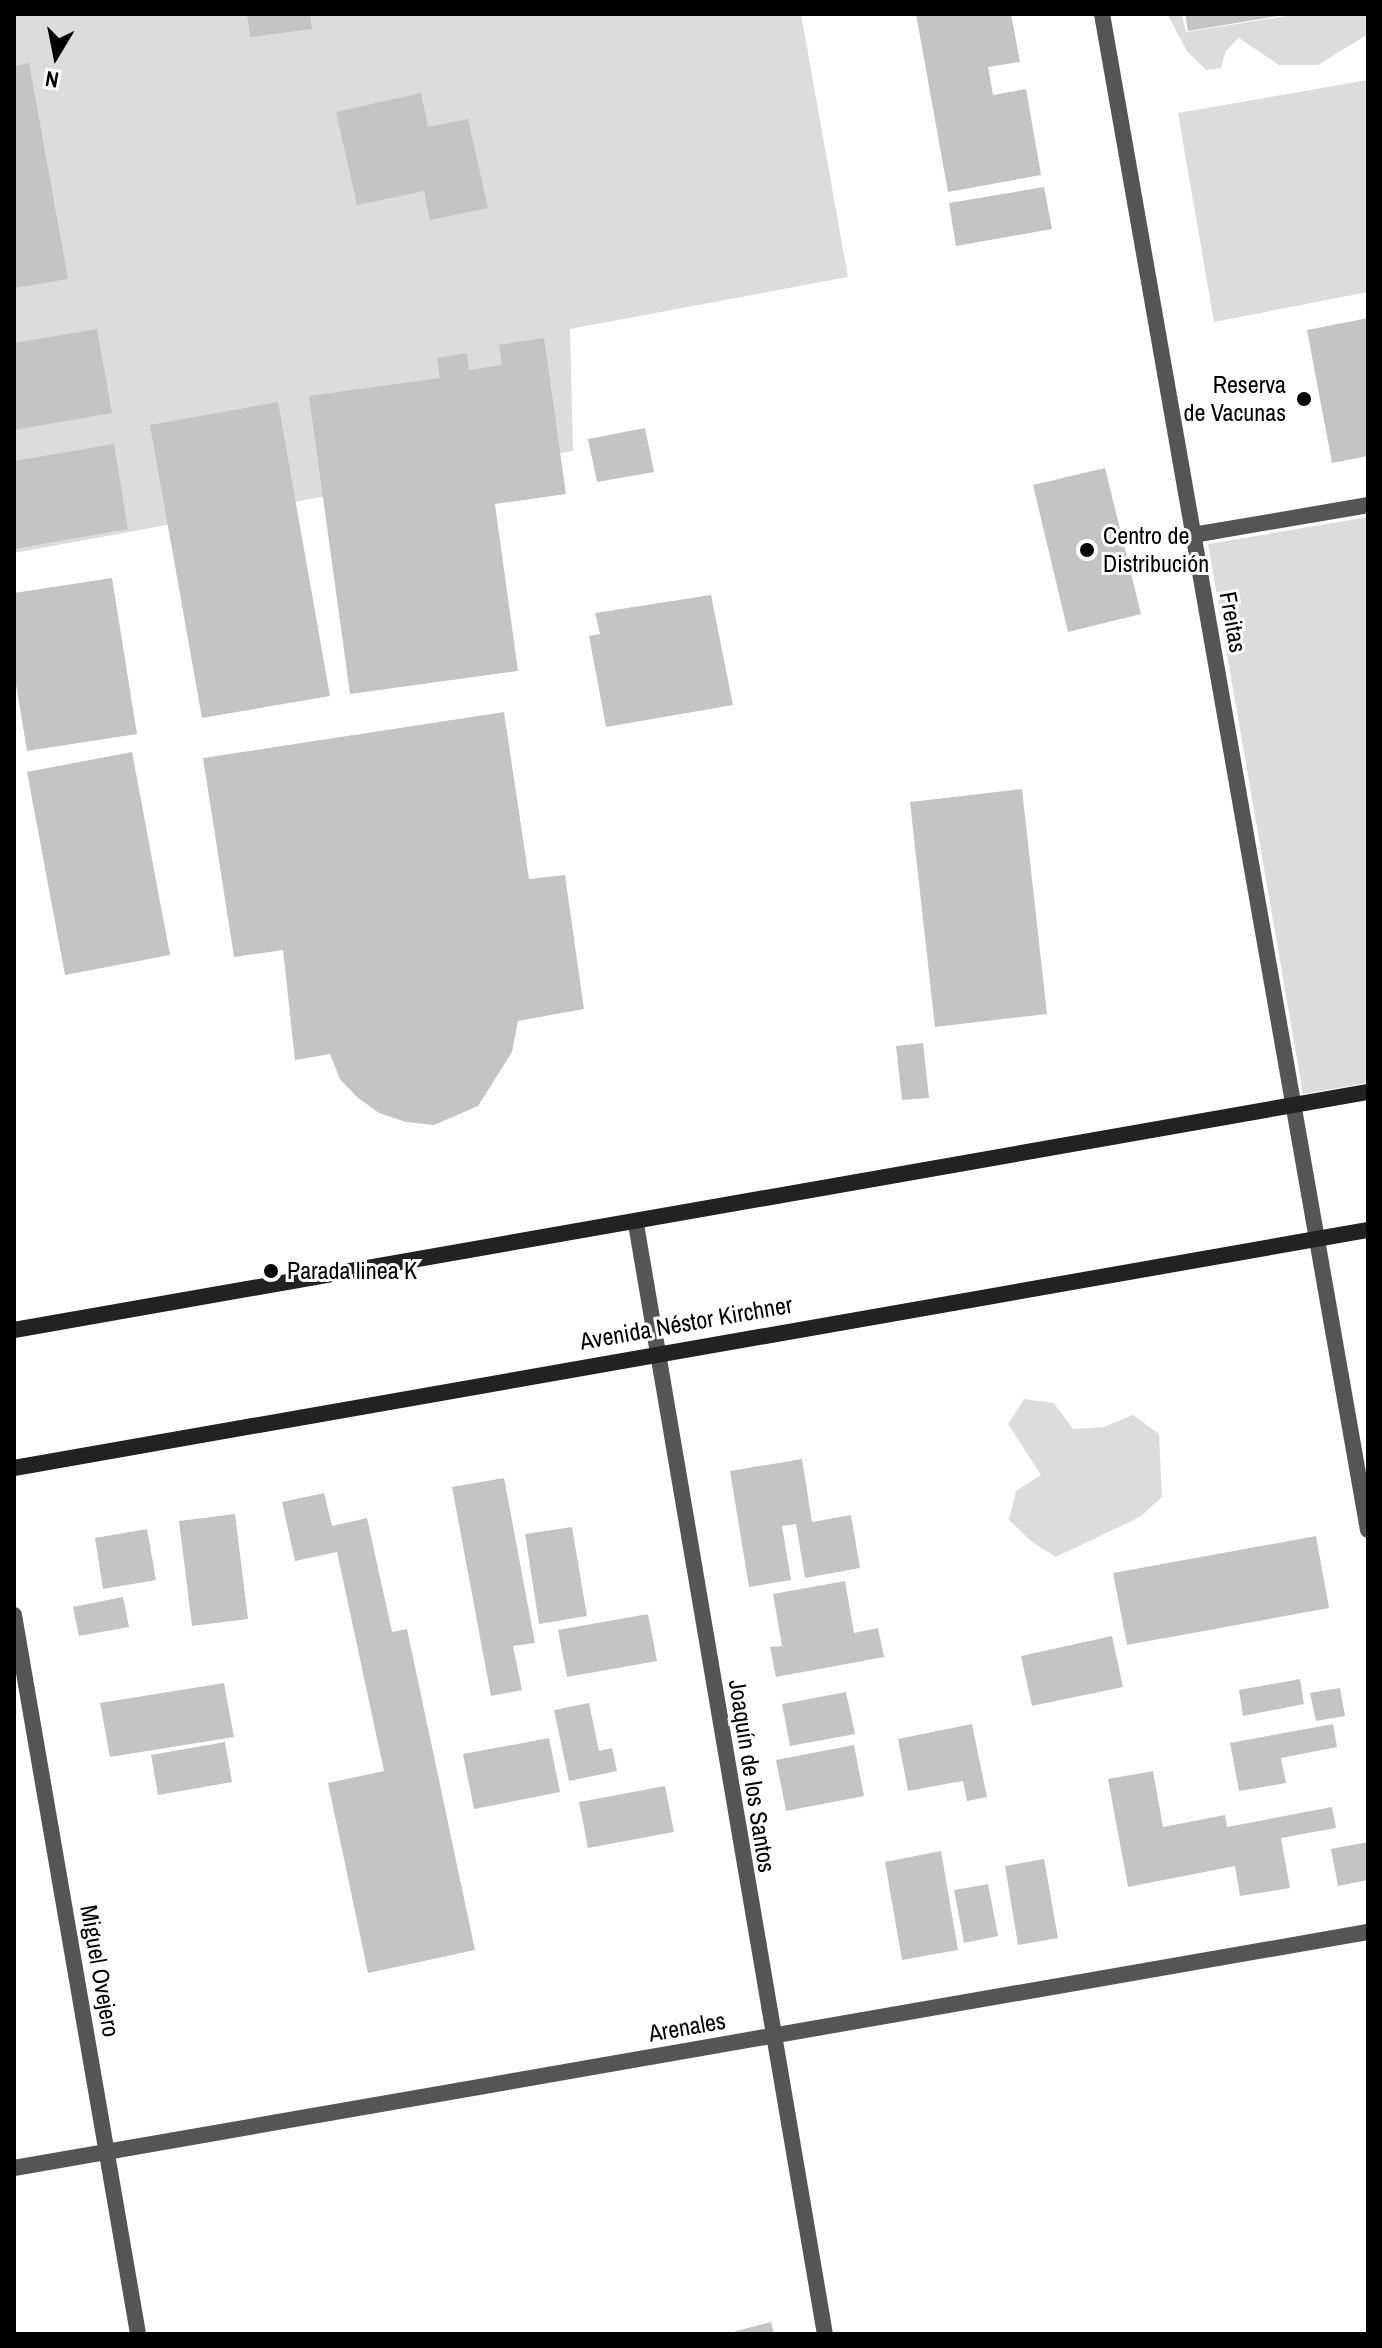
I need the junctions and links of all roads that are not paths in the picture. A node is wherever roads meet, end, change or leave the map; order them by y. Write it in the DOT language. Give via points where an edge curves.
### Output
graph roads {
  1 [pos="1102,14"];
  2 [pos="1368,505"];
  3 [pos="1193,535"];
  4 [pos="1368,1092"];
  5 [pos="1293,1105"];
  6 [pos="636,1224"];
  7 [pos="1368,1230"];
  8 [pos="1316,1239"];
  9 [pos="14,1330"];
  10 [pos="658,1352"];
  11 [pos="14,1468"];
  12 [pos="1368,1530"];
  13 [pos="14,1615"];
  14 [pos="1368,1932"];
  15 [pos="770,2037"];
  16 [pos="106,2151"];
  17 [pos="14,2168"];
  18 [pos="138,2334"];
  19 [pos="825,2334"];
  1 -- 3 [label="street, Freitas"];
  2 -- 3 [label="street"];
  3 -- 5 [label="street, Freitas"];
  4 -- 5 [label="main road"];
  5 -- 6 [label="main road"];
  5 -- 8 [label="street, Freitas"];
  6 -- 9 [label="main road"];
  6 -- 10 [label="street, Joaquín de los Santos"];
  7 -- 8 [label="main road, Avenida Néstor Kirchner"];
  8 -- 10 [label="main road, Avenida Néstor Kirchner"];
  8 -- 12 [label="street, Freitas"];
  10 -- 11 [label="main road, Avenida Néstor Kirchner"];
  10 -- 15 [label="street, Joaquín de los Santos"];
  13 -- 16 [label="street, Miguel Ovejero"];
  14 -- 15 [label="street, Arenales"];
  15 -- 16 [label="street, Arenales"];
  15 -- 19 [label="street, Joaquín de los Santos"];
  16 -- 17 [label="street, Arenales"];
  16 -- 18 [label="street, Miguel Ovejero"];
}
